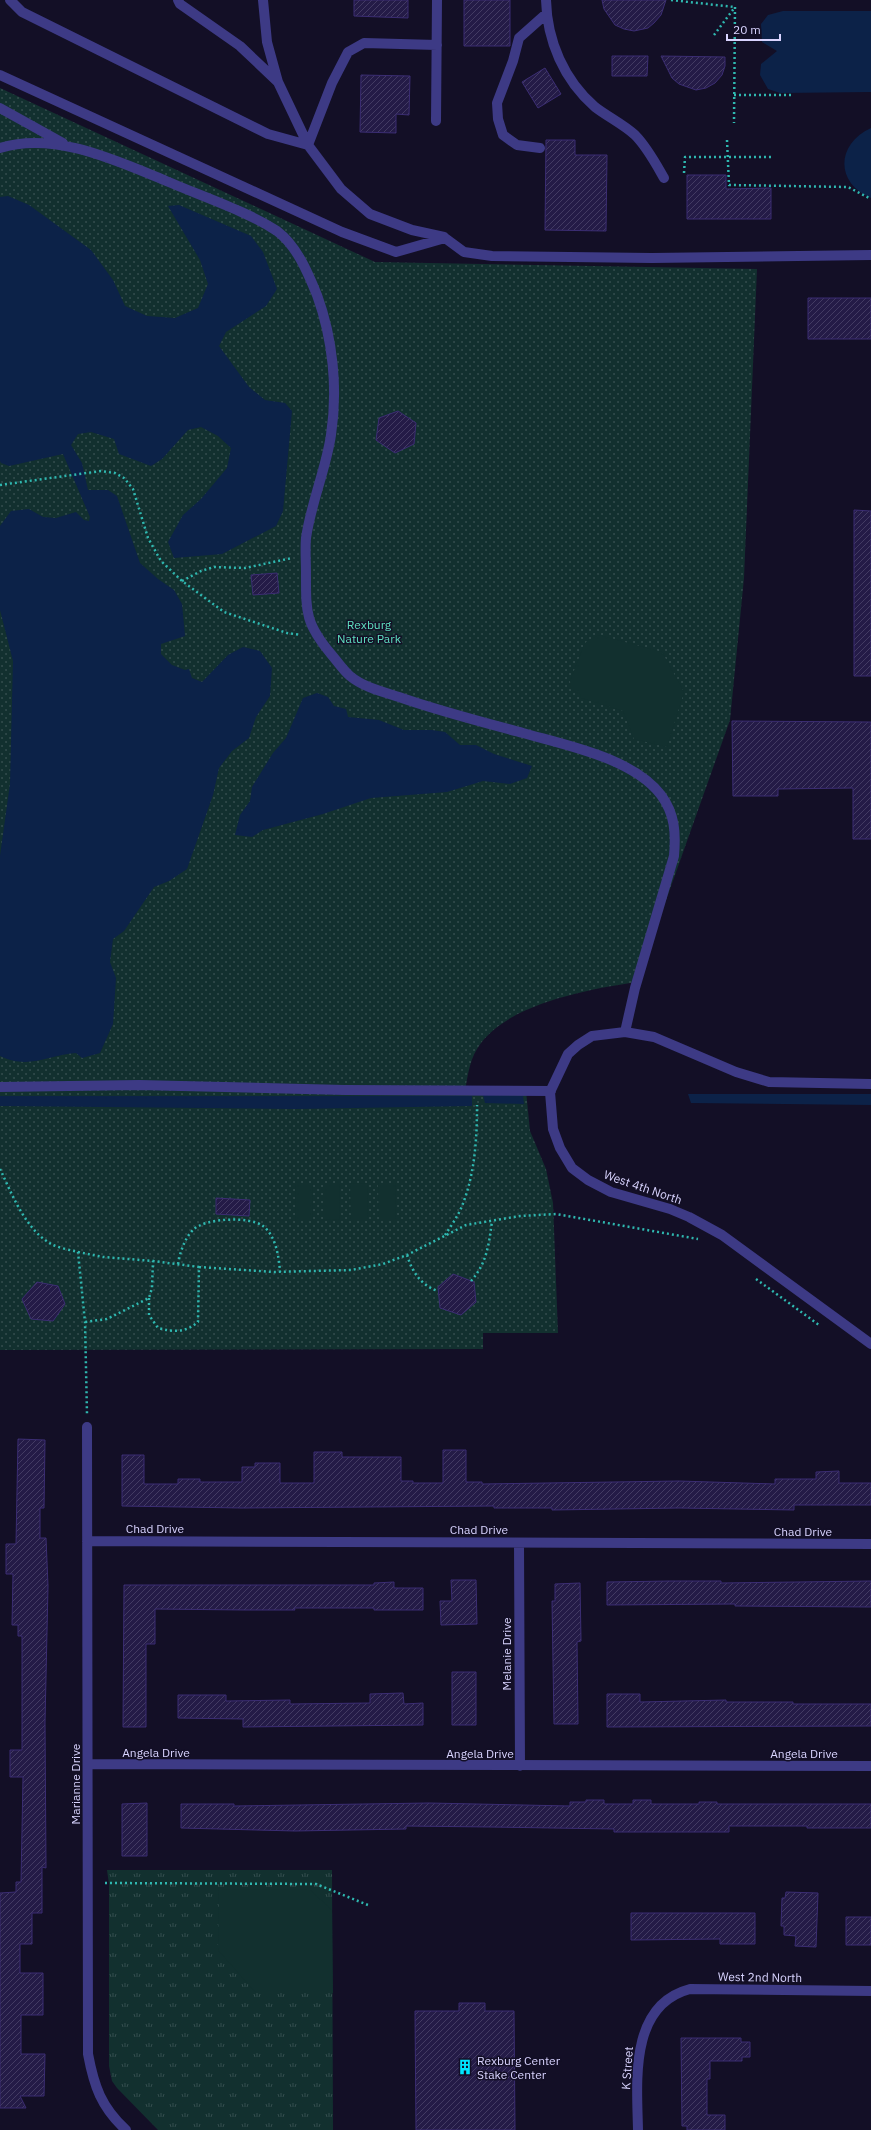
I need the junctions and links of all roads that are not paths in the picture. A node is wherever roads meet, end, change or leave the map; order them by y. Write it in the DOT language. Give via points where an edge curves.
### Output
graph roads {
  1 [pos="10,0"];
  2 [pos="178,0"];
  3 [pos="263,0"];
  4 [pos="437,0"];
  5 [pos="546,0"];
  6 [pos="546,14"];
  7 [pos="437,45"];
  8 [pos="0,74"];
  9 [pos="278,82"];
  10 [pos="0,108"];
  11 [pos="436,121"];
  12 [pos="308,145"];
  13 [pos="68,146"];
  14 [pos="0,148"];
  15 [pos="540,148"];
  16 [pos="664,178"];
  17 [pos="446,238"];
  18 [pos="871,255"];
  19 [pos="625,1032"];
  20 [pos="871,1084"];
  21 [pos="0,1087"];
  22 [pos="551,1091"];
  23 [pos="871,1344"];
  24 [pos="87,1427"];
  25 [pos="87,1541"];
  26 [pos="519,1542"];
  27 [pos="871,1544"];
  28 [pos="88,1764"];
  29 [pos="520,1766"];
  30 [pos="871,1766"];
  31 [pos="871,1991"];
  32 [pos="656,2012"];
  33 [pos="126,2130"];
  34 [pos="638,2130"];
  1 -- 12 [label="street" via="22,12 261,130"];
  2 -- 9 [label="street" via="240,46"];
  3 -- 9 [label="street" via="267,42"];
  4 -- 7 [label="street"];
  5 -- 6 [label="street"];
  6 -- 15 [label="street" via="519,38 497,103 502,134 517,146"];
  6 -- 16 [label="street" via="556,54 568,77 594,106 635,136"];
  7 -- 11 [label="street"];
  7 -- 12 [label="street" via="364,43 348,52 332,83"];
  8 -- 17 [label="street" via="365,242 396,252"];
  9 -- 12 [label="street"];
  10 -- 13 [label="street"];
  12 -- 17 [label="street" via="341,189 370,214 412,230"];
  13 -- 14 [label="street" via="20,143"];
  13 -- 19 [label="street" via="144,172 250,217 278,232 300,259 318,301 328,334 334,400 331,435 306,537 306,608 314,634 351,678 415,703 578,749 622,766 647,781 660,793 674,821 674,856 635,988"];
  17 -- 18 [label="street" via="464,252 492,256 652,258"];
  19 -- 20 [label="street, West 4th North" via="654,1037 736,1072 769,1082"];
  19 -- 22 [label="street, West 4th North" via="592,1036 578,1046 568,1054"];
  21 -- 22 [label="street" via="139,1085"];
  22 -- 23 [label="street, West 4th North" via="553,1129 560,1148 572,1168 611,1192 677,1212 722,1235"];
  24 -- 25 [label="street, Marianne Drive"];
  25 -- 26 [label="street, Chad Drive"];
  25 -- 28 [label="street, Marianne Drive"];
  26 -- 27 [label="street, Chad Drive"];
  26 -- 29 [label="street, Melanie Drive"];
  28 -- 29 [label="street, Angela Drive"];
  28 -- 33 [label="street, Marianne Drive" via="88,2054 100,2100"];
  29 -- 30 [label="street, Angela Drive"];
  31 -- 32 [label="street, West 2nd North" via="690,1989 678,1992"];
  32 -- 34 [label="street, K Street" via="640,2045 637,2078"];
}
